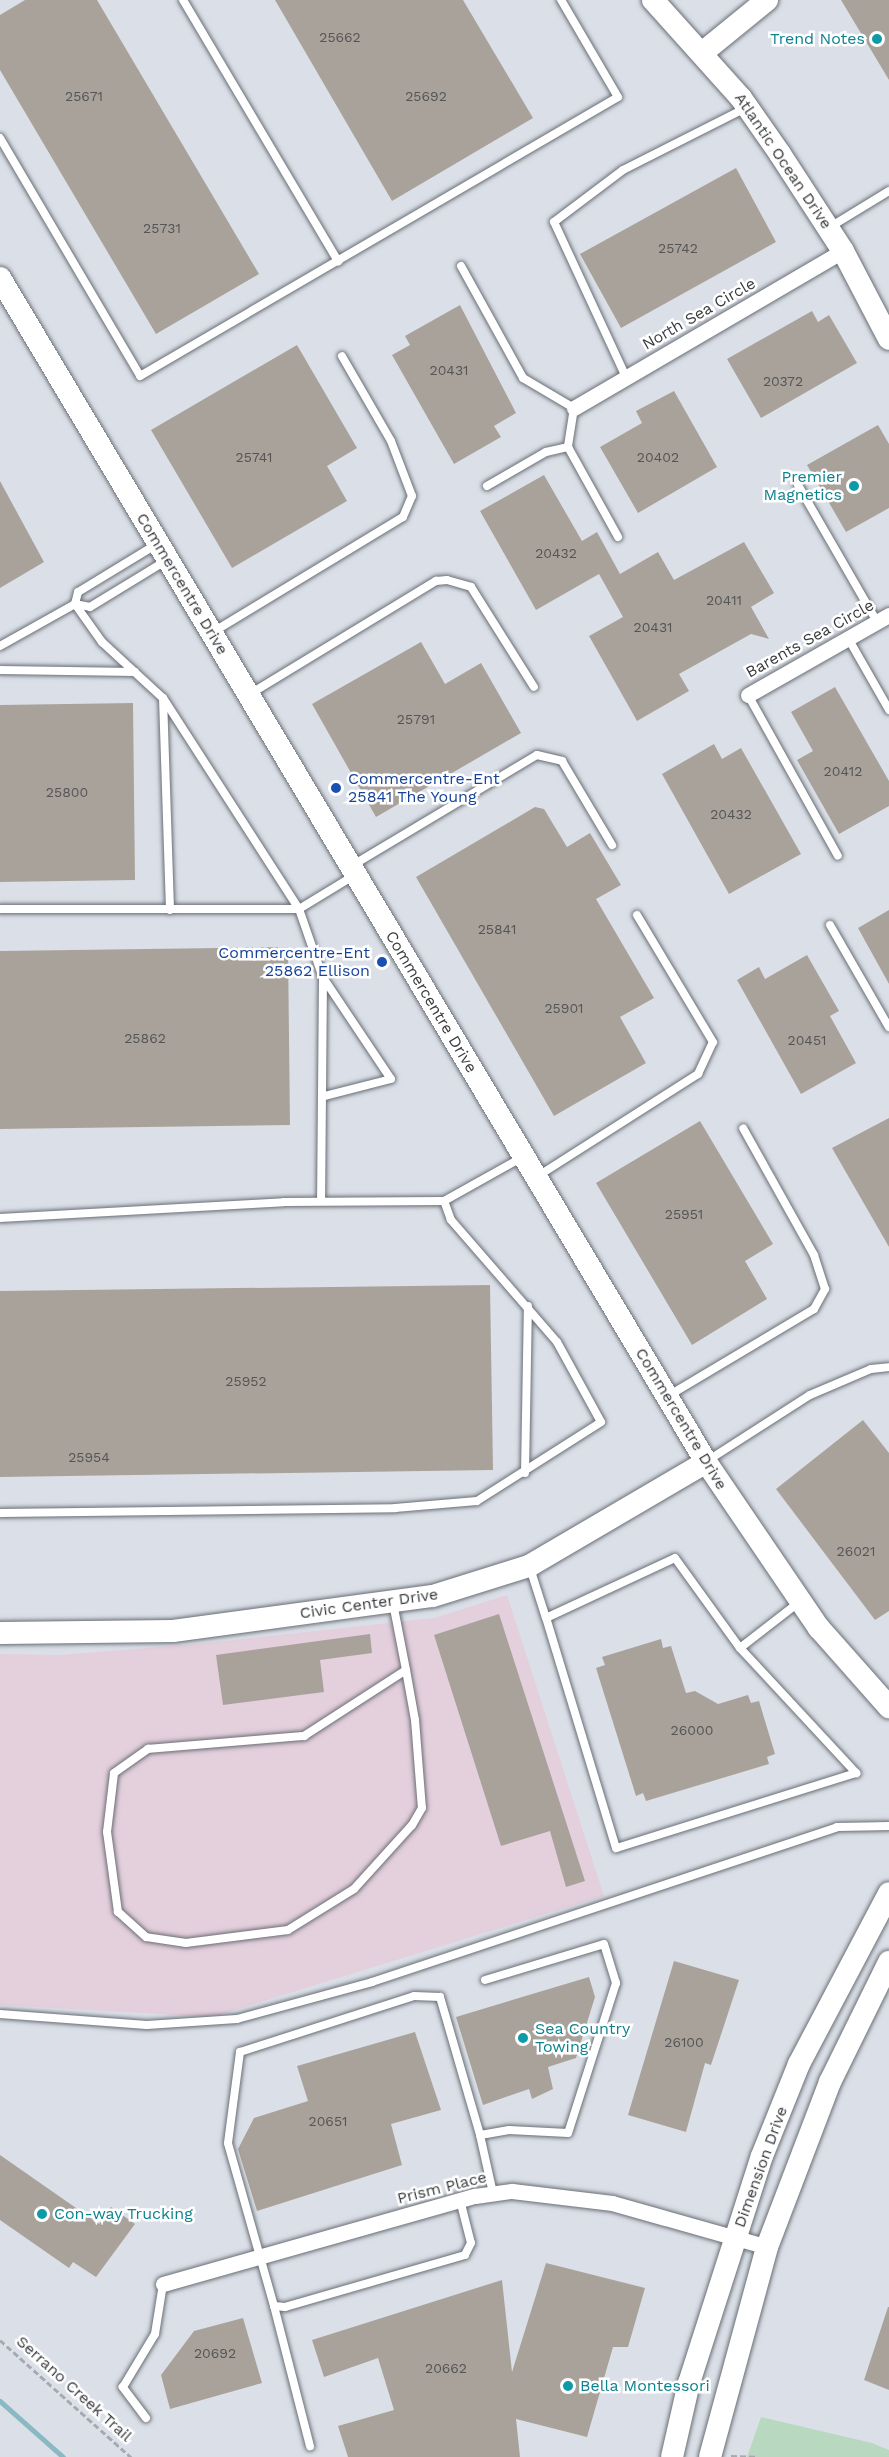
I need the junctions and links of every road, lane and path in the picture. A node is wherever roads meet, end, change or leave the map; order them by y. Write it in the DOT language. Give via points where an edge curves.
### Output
graph roads {
  1 [pos="183,0"];
  2 [pos="561,0"];
  3 [pos="653,0"];
  4 [pos="767,0"];
  5 [pos="702,53"];
  6 [pos="748,108"];
  7 [pos="0,138"];
  8 [pos="889,191"];
  9 [pos="828,228"];
  10 [pos="843,251"];
  11 [pos="338,261"];
  12 [pos="461,266"];
  13 [pos="0,278"];
  14 [pos="889,339"];
  15 [pos="342,356"];
  16 [pos="626,377"];
  17 [pos="574,408"];
  18 [pos="568,447"];
  19 [pos="798,485"];
  20 [pos="488,486"];
  21 [pos="618,537"];
  22 [pos="163,552"];
  23 [pos="75,604"];
  24 [pos="883,619"];
  25 [pos="212,633"];
  26 [pos="848,638"];
  27 [pos="0,646"];
  28 [pos="0,670"];
  29 [pos="135,672"];
  30 [pos="534,687"];
  31 [pos="248,695"];
  32 [pos="748,695"];
  33 [pos="163,698"];
  34 [pos="889,710"];
  35 [pos="612,845"];
  36 [pos="838,856"];
  37 [pos="353,871"];
  38 [pos="0,909"];
  39 [pos="299,909"];
  40 [pos="170,910"];
  41 [pos="638,915"];
  42 [pos="830,925"];
  43 [pos="323,978"];
  44 [pos="889,1027"];
  45 [pos="325,1096"];
  46 [pos="743,1128"];
  47 [pos="524,1157"];
  48 [pos="536,1177"];
  49 [pos="321,1201"];
  50 [pos="444,1201"];
  51 [pos="0,1218"];
  52 [pos="528,1306"];
  53 [pos="889,1367"];
  54 [pos="667,1397"];
  55 [pos="706,1462"];
  56 [pos="525,1473"];
  57 [pos="0,1512"];
  58 [pos="529,1566"];
  59 [pos="393,1602"];
  60 [pos="799,1602"];
  61 [pos="546,1618"];
  62 [pos="0,1633"];
  63 [pos="740,1648"];
  64 [pos="406,1670"];
  65 [pos="889,1707"];
  66 [pos="889,1826"];
  67 [pos="889,1893"];
  68 [pos="889,1962"];
  69 [pos="485,1980"];
  70 [pos="0,2014"];
  71 [pos="480,2135"];
  72 [pos="493,2193"];
  73 [pos="460,2200"];
  74 [pos="735,2239"];
  75 [pos="767,2247"];
  76 [pos="261,2256"];
  77 [pos="163,2284"];
  78 [pos="274,2306"];
  79 [pos="0,2340"];
  80 [pos="146,2418"];
  81 [pos="310,2446"];
  82 [pos="720,2456"];
  83 [pos="131,2457"];
  84 [pos="672,2457"];
  85 [pos="756,2457"];
  1 -- 11 [label="lane"];
  2 -- 11 [label="lane" via="618,97"];
  3 -- 5 [label="street, Atlantic Ocean Drive"];
  4 -- 5 [label="street"];
  5 -- 6 [label="street, Atlantic Ocean Drive"];
  6 -- 9 [label="street, Atlantic Ocean Drive"];
  6 -- 16 [label="lane" via="623,170 554,222"];
  7 -- 11 [label="lane" via="140,376"];
  8 -- 9 [label="lane"];
  9 -- 10 [label="street, Atlantic Ocean Drive"];
  10 -- 14 [label="street, Atlantic Ocean Drive"];
  10 -- 16 [label="street, North Sea Circle"];
  12 -- 17 [label="lane" via="524,378"];
  13 -- 22 [label="street, Commercentre Drive"];
  15 -- 25 [label="lane" via="391,441 408,485 412,496 403,516"];
  16 -- 17 [label="street, North Sea Circle"];
  17 -- 18 [label="lane"];
  18 -- 20 [label="lane" via="546,452"];
  18 -- 21 [label="lane"];
  19 -- 24 [label="lane"];
  22 -- 23 [label="lane" via="78,592"];
  22 -- 23 [label="lane" via="90,607"];
  22 -- 25 [label="street, Commercentre Drive"];
  23 -- 27 [label="lane"];
  23 -- 29 [label="lane" via="102,642"];
  24 -- 26 [label="street, Barents Sea Circle"];
  25 -- 31 [label="street, Commercentre Drive"];
  26 -- 32 [label="street, Barents Sea Circle"];
  26 -- 34 [label="lane"];
  28 -- 29 [label="lane"];
  29 -- 33 [label="lane"];
  30 -- 31 [label="lane" via="471,587 447,580 436,581"];
  31 -- 37 [label="street, Commercentre Drive"];
  32 -- 36 [label="lane"];
  33 -- 39 [label="lane"];
  33 -- 40 [label="lane"];
  35 -- 37 [label="lane" via="562,761 537,755"];
  37 -- 39 [label="lane"];
  37 -- 47 [label="street, Commercentre Drive"];
  38 -- 40 [label="lane"];
  39 -- 40 [label="lane"];
  39 -- 43 [label="lane"];
  41 -- 48 [label="lane" via="713,1042 698,1074"];
  42 -- 44 [label="lane"];
  43 -- 45 [label="lane"];
  43 -- 45 [label="lane" via="391,1079"];
  45 -- 49 [label="lane"];
  46 -- 54 [label="lane" via="814,1255 825,1289 814,1309"];
  47 -- 48 [label="street, Commercentre Drive"];
  47 -- 50 [label="lane"];
  48 -- 54 [label="street, Commercentre Drive"];
  49 -- 50 [label="lane"];
  49 -- 51 [label="lane"];
  50 -- 52 [label="lane" via="452,1220"];
  52 -- 56 [label="lane"];
  52 -- 56 [label="lane" via="557,1342 601,1422"];
  53 -- 55 [label="lane" via="871,1369 810,1395"];
  54 -- 55 [label="street, Commercentre Drive"];
  55 -- 58 [label="street, Civic Center Drive" via="621,1517"];
  55 -- 60 [label="street, Commercentre Drive"];
  56 -- 57 [label="lane" via="477,1501 395,1508"];
  58 -- 59 [label="street, Civic Center Drive" via="443,1594"];
  58 -- 61 [label="lane"];
  59 -- 62 [label="street, Civic Center Drive" via="173,1631"];
  59 -- 64 [label="lane"];
  60 -- 63 [label="lane"];
  60 -- 65 [label="street, Commercentre Drive"];
  61 -- 63 [label="lane" via="675,1558"];
  61 -- 63 [label="lane" via="616,1848 856,1773"];
  64 -- 64 [label="lane" via="422,1808 354,1888 288,1930 186,1943 146,1937 118,1912 107,1832 114,1773 148,1749 304,1736"];
  66 -- 70 [label="lane" via="837,1827 372,1982 237,2019 147,2025"];
  67 -- 74 [label="street, Dimension Drive" via="799,2064"];
  68 -- 75 [label="street, Dimension Drive" via="830,2082"];
  69 -- 71 [label="lane" via="604,1944 616,1983 568,2133 509,2130"];
  71 -- 72 [label="lane"];
  71 -- 76 [label="lane" via="440,1997 414,1996 240,2052 228,2143"];
  72 -- 73 [label="street, Prism Place"];
  72 -- 74 [label="street, Prism Place" via="543,2191 612,2203"];
  73 -- 76 [label="street, Prism Place"];
  73 -- 78 [label="lane" via="471,2242 465,2255 285,2307"];
  74 -- 75 [label="street, Prism Place"];
  74 -- 84 [label="street, Dimension Drive" via="689,2383"];
  75 -- 82 [label="street, Dimension Drive"];
  76 -- 77 [label="street, Prism Place"];
  76 -- 78 [label="lane"];
  77 -- 80 [label="lane" via="155,2334 123,2387"];
  78 -- 81 [label="lane"];
  79 -- 83 [label="path, Serrano Creek Trail"];
  82 -- 85 [label="path"];
}
